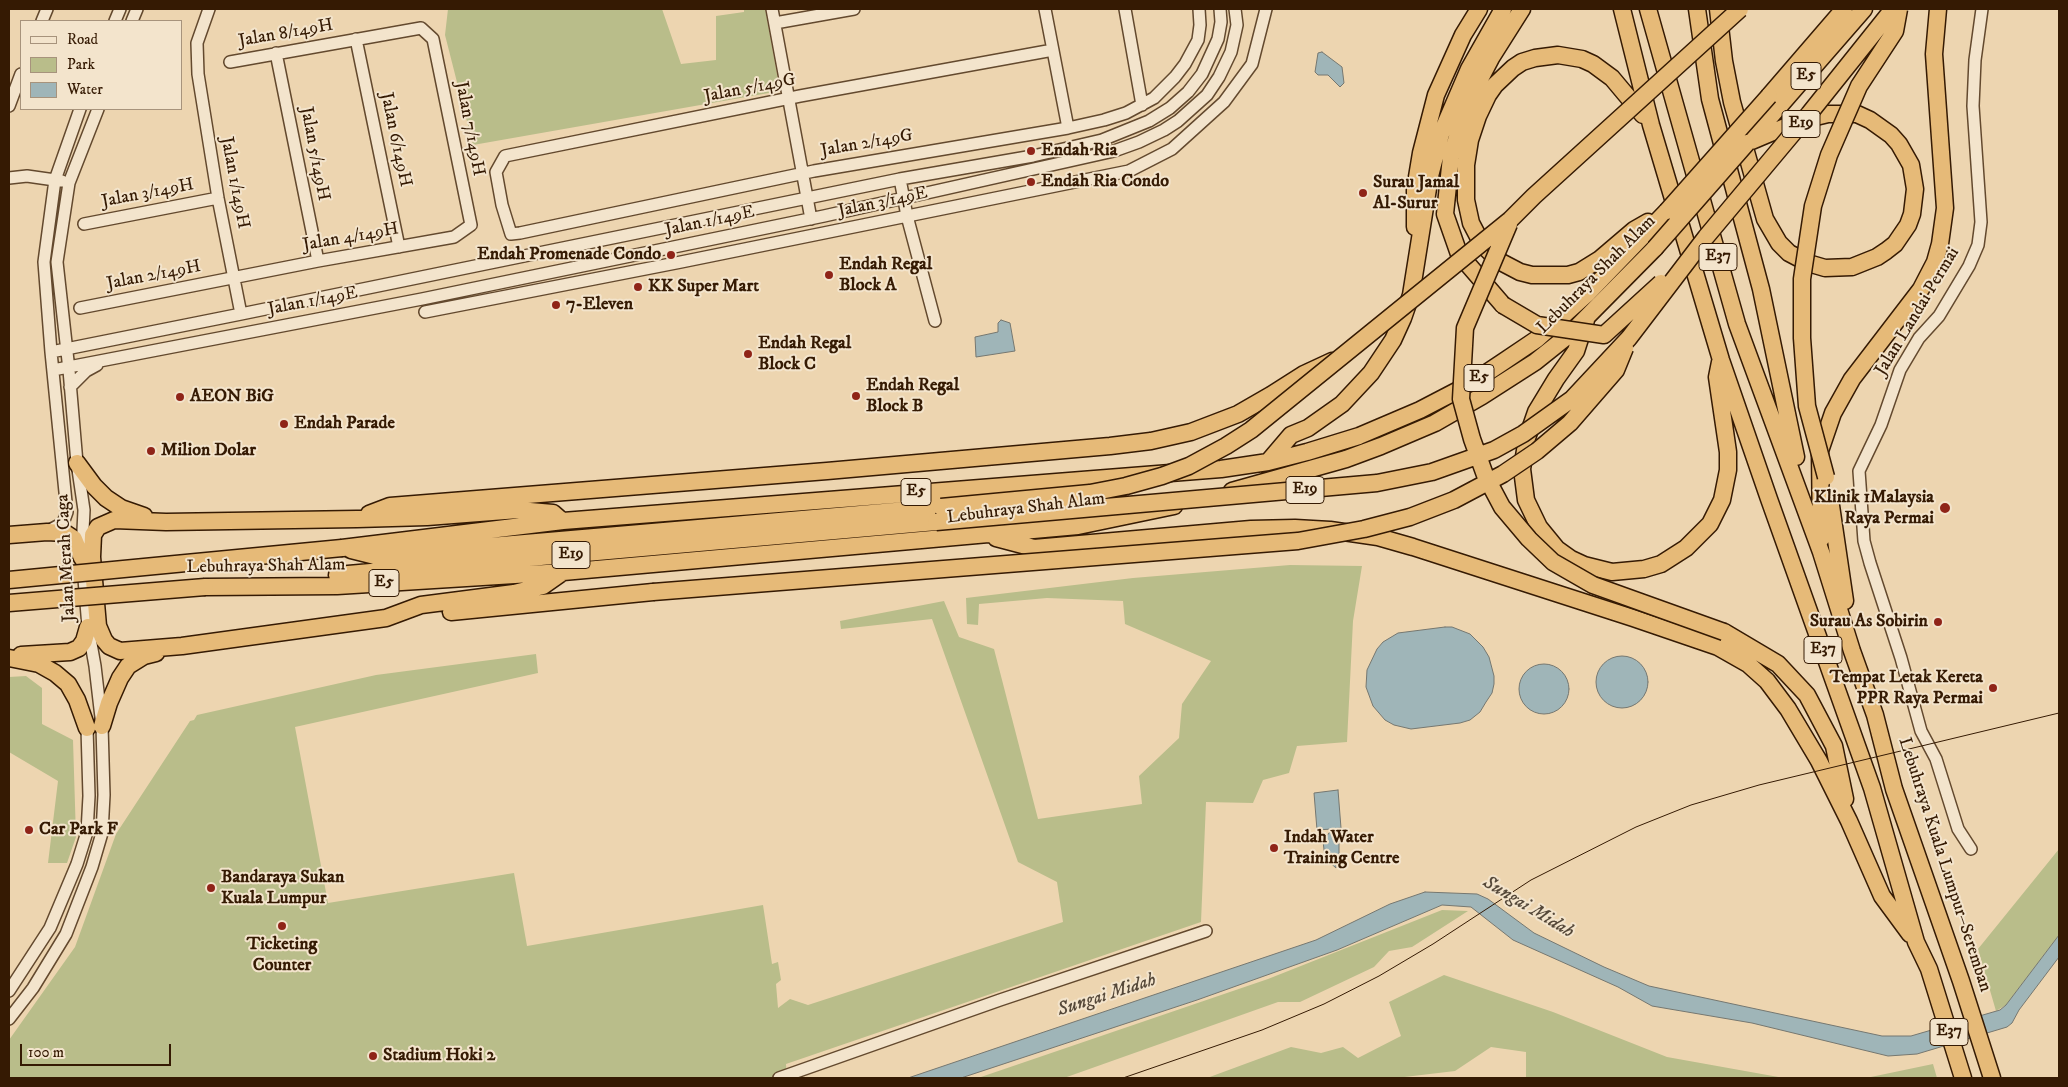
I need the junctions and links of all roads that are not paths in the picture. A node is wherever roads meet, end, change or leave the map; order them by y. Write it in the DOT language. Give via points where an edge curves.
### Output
graph roads {
  1 [pos="209,9"];
  2 [pos="772,9"];
  3 [pos="854,9"];
  4 [pos="1045,9"];
  5 [pos="1125,9"];
  6 [pos="1199,9"];
  7 [pos="1220,9"];
  8 [pos="1235,9"];
  9 [pos="1266,9"];
  10 [pos="1479,9"];
  11 [pos="1503,9"];
  12 [pos="1522,9"];
  13 [pos="1622,9"];
  14 [pos="1648,9"];
  15 [pos="1697,9"];
  16 [pos="1718,9"];
  17 [pos="1740,9"];
  18 [pos="1844,9"];
  19 [pos="1864,9"];
  20 [pos="1893,9"];
  21 [pos="1899,9"];
  22 [pos="1938,9"];
  23 [pos="1982,9"];
  24 [pos="775,23"];
  25 [pos="356,39"];
  26 [pos="433,39"];
  27 [pos="1053,50"];
  28 [pos="276,53"];
  29 [pos="230,62"];
  30 [pos="20,77"];
  31 [pos="789,99"];
  32 [pos="1142,105"];
  33 [pos="9,106"];
  34 [pos="80,110"];
  35 [pos="98,110"];
  36 [pos="1651,125"];
  37 [pos="1068,128"];
  38 [pos="1747,143"];
  39 [pos="802,174"];
  40 [pos="9,178"];
  41 [pos="900,179"];
  42 [pos="55,180"];
  43 [pos="69,183"];
  44 [pos="807,197"];
  45 [pos="218,198"];
  46 [pos="903,198"];
  47 [pos="502,205"];
  48 [pos="1667,211"];
  49 [pos="907,216"];
  50 [pos="810,218"];
  51 [pos="1510,220"];
  52 [pos="84,224"];
  53 [pos="470,225"];
  54 [pos="1706,237"];
  55 [pos="399,247"];
  56 [pos="1417,260"];
  57 [pos="318,261"];
  58 [pos="235,278"];
  59 [pos="80,308"];
  60 [pos="425,312"];
  61 [pos="242,314"];
  62 [pos="1587,318"];
  63 [pos="64,321"];
  64 [pos="935,321"];
  65 [pos="1629,338"];
  66 [pos="90,344"];
  67 [pos="67,349"];
  68 [pos="51,352"];
  69 [pos="112,359"];
  70 [pos="1337,359"];
  71 [pos="1721,360"];
  72 [pos="69,367"];
  73 [pos="53,370"];
  74 [pos="70,387"];
  75 [pos="1268,462"];
  76 [pos="77,463"];
  77 [pos="1803,501"];
  78 [pos="357,519"];
  79 [pos="563,521"];
  80 [pos="166,522"];
  81 [pos="47,532"];
  82 [pos="9,535"];
  83 [pos="984,535"];
  84 [pos="342,548"];
  85 [pos="1821,552"];
  86 [pos="82,558"];
  87 [pos="563,572"];
  88 [pos="9,580"];
  89 [pos="205,587"];
  90 [pos="9,603"];
  91 [pos="386,618"];
  92 [pos="88,626"];
  93 [pos="182,646"];
  94 [pos="1852,651"];
  95 [pos="9,657"];
  96 [pos="94,727"];
  97 [pos="1849,821"];
  98 [pos="1971,849"];
  99 [pos="1206,931"];
  100 [pos="1916,942"];
  101 [pos="9,991"];
  102 [pos="9,1018"];
  103 [pos="1990,1073"];
  104 [pos="1962,1077"];
  105 [pos="779,1078"];
  1 -- 45 [label="street, Jalan 1/149H" via="197,43 196,58"];
  2 -- 24 [label="street"];
  3 -- 24 [label="street"];
  4 -- 27 [label="street"];
  5 -- 32 [label="street"];
  6 -- 32 [label="street, Jalan 2/149G" via="1198,40 1185,64 1163,90"];
  7 -- 41 [label="street, Jalan 1/149E" via="1218,39 1202,74 1170,108 1149,121 1102,140"];
  8 -- 46 [label="street, Jalan 1/149E" via="1235,40 1219,77 1207,95 1164,130 1114,151"];
  9 -- 49 [label="street, Jalan 3/149E" via="1252,64 1224,102 1172,149 1129,171"];
  10 -- 56 [label="highway" via="1447,68 1427,127 1414,189"];
  11 -- 56 [label="highway" via="1469,69 1441,134 1430,176"];
  12 -- 54 [label="highway, bridge" via="1490,58 1467,104 1451,157 1446,214 1459,254 1503,305 1537,325 1604,335"];
  13 -- 36 [label="highway, E37"];
  14 -- 77 [label="highway, Lebuhraya Kuala Lumpur–Seremban / E37" via="1737,324"];
  15 -- 77 [label="highway" via="1710,99 1762,288 1785,410 1802,476"];
  16 -- 38 [label="highway" via="1732,102 1765,219 1779,243 1808,264 1825,268 1852,267 1878,257 1895,244 1908,225 1914,202 1911,165 1891,135 1870,120 1856,114 1828,114 1799,121"];
  17 -- 51 [label="highway, E19, bridge"];
  18 -- 48 [label="highway, Lebuhraya Shah Alam / E5, bridge"];
  19 -- 38 [label="highway, Lebuhraya Shah Alam / E5"];
  20 -- 54 [label="highway, E19, bridge"];
  21 -- 94 [label="highway, bridge" via="1895,32 1860,86 1828,155 1814,206 1802,278 1807,406 1826,478"];
  22 -- 85 [label="highway" via="1934,54 1945,208 1940,244 1935,262 1917,295 1852,378 1833,413 1820,451"];
  23 -- 98 [label="street, Jalan Landai Permai" via="1973,106 1981,222 1978,244 1969,266 1939,316 1919,338 1900,370 1881,425 1859,471 1864,541 1870,562 1902,658 1921,731 1936,758 1958,829"];
  24 -- 31 [label="street"];
  25 -- 26 [label="street, Jalan 8/149H" via="421,28"];
  25 -- 28 [label="street, Jalan 8/149H"];
  25 -- 55 [label="street, Jalan 6/149H"];
  26 -- 53 [label="street, Jalan 7/149H"];
  27 -- 31 [label="street, Jalan 5/149G"];
  27 -- 37 [label="street"];
  28 -- 29 [label="street, Jalan 8/149H"];
  28 -- 57 [label="street, Jalan 5/149H"];
  30 -- 33 [label="street"];
  31 -- 39 [label="street"];
  31 -- 47 [label="street, Jalan 5/149G" via="505,156 496,172"];
  32 -- 37 [label="street, Jalan 2/149G"];
  34 -- 42 [label="street, Jalan Merah Caga"];
  35 -- 43 [label="street, Jalan Merah Caga"];
  36 -- 48 [label="highway" via="1623,89 1603,70 1582,59 1547,56 1522,62 1495,84 1470,140 1465,176 1468,214 1475,235 1499,261 1532,275 1568,275 1589,266 1634,230"];
  36 -- 71 [label="highway, E37"];
  37 -- 39 [label="street, Jalan 2/149G"];
  38 -- 62 [label="highway, Lebuhraya Shah Alam / E5, bridge" via="1655,248"];
  39 -- 44 [label="street"];
  39 -- 47 [label="street, Jalan 2/149G" via="511,234"];
  40 -- 42 [label="street" via="27,176"];
  41 -- 44 [label="street, Jalan 1/149E"];
  41 -- 46 [label="street"];
  42 -- 43 [label="street"];
  42 -- 68 [label="street, Jalan Merah Caga" via="44,262"];
  43 -- 63 [label="street, Jalan Merah Caga" via="57,262"];
  44 -- 50 [label="street"];
  44 -- 61 [label="street, Jalan 1/149E"];
  45 -- 52 [label="street, Jalan 3/149H"];
  45 -- 58 [label="street, Jalan 1/149H"];
  46 -- 49 [label="street"];
  46 -- 50 [label="street, Jalan 1/149E"];
  48 -- 75 [label="highway, Lebuhraya Shah Alam / E5" via="1588,293 1537,339 1470,384 1359,436"];
  49 -- 60 [label="street, Jalan 3/149E"];
  49 -- 64 [label="street"];
  50 -- 69 [label="street, Jalan 1/149E" via="422,299"];
  51 -- 70 [label="highway, E19, bridge"];
  51 -- 97 [label="highway, bridge" via="1465,328 1461,399 1485,475 1502,507 1553,562 1594,585 1724,632 1778,664 1807,694 1834,746"];
  53 -- 55 [label="street, Jalan 4/149H" via="454,237"];
  54 -- 65 [label="highway, E19, bridge"];
  55 -- 57 [label="street, Jalan 4/149H"];
  56 -- 75 [label="highway" via="1403,318 1371,373 1342,404 1291,436"];
  57 -- 58 [label="street, Jalan 4/149H"];
  58 -- 59 [label="street, Jalan 2/149H"];
  58 -- 61 [label="street, Jalan 1/149H"];
  61 -- 66 [label="street, Jalan 1/149E"];
  62 -- 71 [label="highway" via="1576,351 1536,412 1527,438 1522,469 1526,500 1539,527 1557,549 1584,566 1620,572 1661,564 1686,548 1710,524 1722,500 1728,470 1717,377"];
  62 -- 83 [label="highway, Lebuhraya Shah Alam / E5" via="1512,379 1435,423 1381,446 1249,487 1152,511 1078,526"];
  63 -- 66 [label="street" via="75,336"];
  63 -- 67 [label="street, Jalan Merah Caga"];
  65 -- 89 [label="highway, E19, bridge" via="1572,399 1523,434 1494,450 1432,472 1367,484"];
  65 -- 91 [label="highway, bridge" via="1616,370 1570,423 1537,451 1503,474 1454,500 1410,517 1364,529 1289,542 653,592"];
  66 -- 67 [label="street, Jalan 1/149E"];
  67 -- 68 [label="street, Jalan 1/149E"];
  67 -- 72 [label="street, Jalan Merah Caga"];
  68 -- 73 [label="street, Jalan Merah Caga"];
  69 -- 72 [label="street, Jalan 1/149E"];
  69 -- 74 [label="street" via="92,367"];
  70 -- 78 [label="highway" via="1304,374 1238,414 1191,432 1151,440 986,457 390,506"];
  70 -- 84 [label="highway, E19, bridge" via="1251,430 1205,458 1162,476 1090,493 374,556"];
  71 -- 100 [label="highway, E37" via="1872,788"];
  72 -- 73 [label="street, Jalan 1/149E"];
  72 -- 74 [label="street, Jalan Merah Caga"];
  73 -- 81 [label="street, Jalan Merah Caga" via="67,512 62,523"];
  74 -- 76 [label="street, Jalan Merah Caga"];
  75 -- 79 [label="highway, Lebuhraya Shah Alam / E5" via="1221,469"];
  76 -- 80 [label="highway" via="94,486 121,508"];
  76 -- 86 [label="street, Jalan Merah Caga" via="84,510"];
  77 -- 85 [label="highway, Lebuhraya Kuala Lumpur–Seremban / E37"];
  78 -- 79 [label="highway" via="518,510 553,513"];
  78 -- 80 [label="highway"];
  79 -- 84 [label="highway, E5"];
  80 -- 93 [label="highway" via="114,520 98,526 92,544 98,626 109,646 120,651"];
  81 -- 82 [label="highway"];
  81 -- 86 [label="highway" via="65,533 74,539"];
  83 -- 87 [label="highway, Lebuhraya Shah Alam / E5"];
  83 -- 97 [label="highway" via="1034,548 1251,529 1330,530 1378,537 1633,618 1718,647 1748,664 1767,681 1819,761"];
  84 -- 88 [label="highway, Lebuhraya Shah Alam / E5, bridge"];
  85 -- 94 [label="highway, Lebuhraya Kuala Lumpur–Seremban / E37"];
  86 -- 92 [label="street, Jalan Merah Caga"];
  87 -- 89 [label="highway, Lebuhraya Shah Alam / E5" via="337,586"];
  87 -- 91 [label="highway" via="543,586 421,605"];
  89 -- 90 [label="highway, Lebuhraya Shah Alam / E5, bridge"];
  91 -- 93 [label="highway"];
  92 -- 95 [label="highway" via="84,641 70,652"];
  92 -- 96 [label="street, Jalan Merah Caga" via="95,666"];
  93 -- 96 [label="highway" via="144,656 128,666"];
  94 -- 103 [label="highway, Lebuhraya Kuala Lumpur–Seremban / E37" via="1875,715 1894,790"];
  95 -- 96 [label="highway" via="39,664 55,673 68,684"];
  96 -- 101 [label="street, Jalan Merah Caga" via="87,832 77,864 50,928"];
  96 -- 102 [label="street, Jalan Merah Caga" via="102,833 66,934 33,988"];
  97 -- 100 [label="highway" via="1882,896"];
  99 -- 105 [label="street"];
  100 -- 104 [label="highway, E37" via="1929,969"];
}
